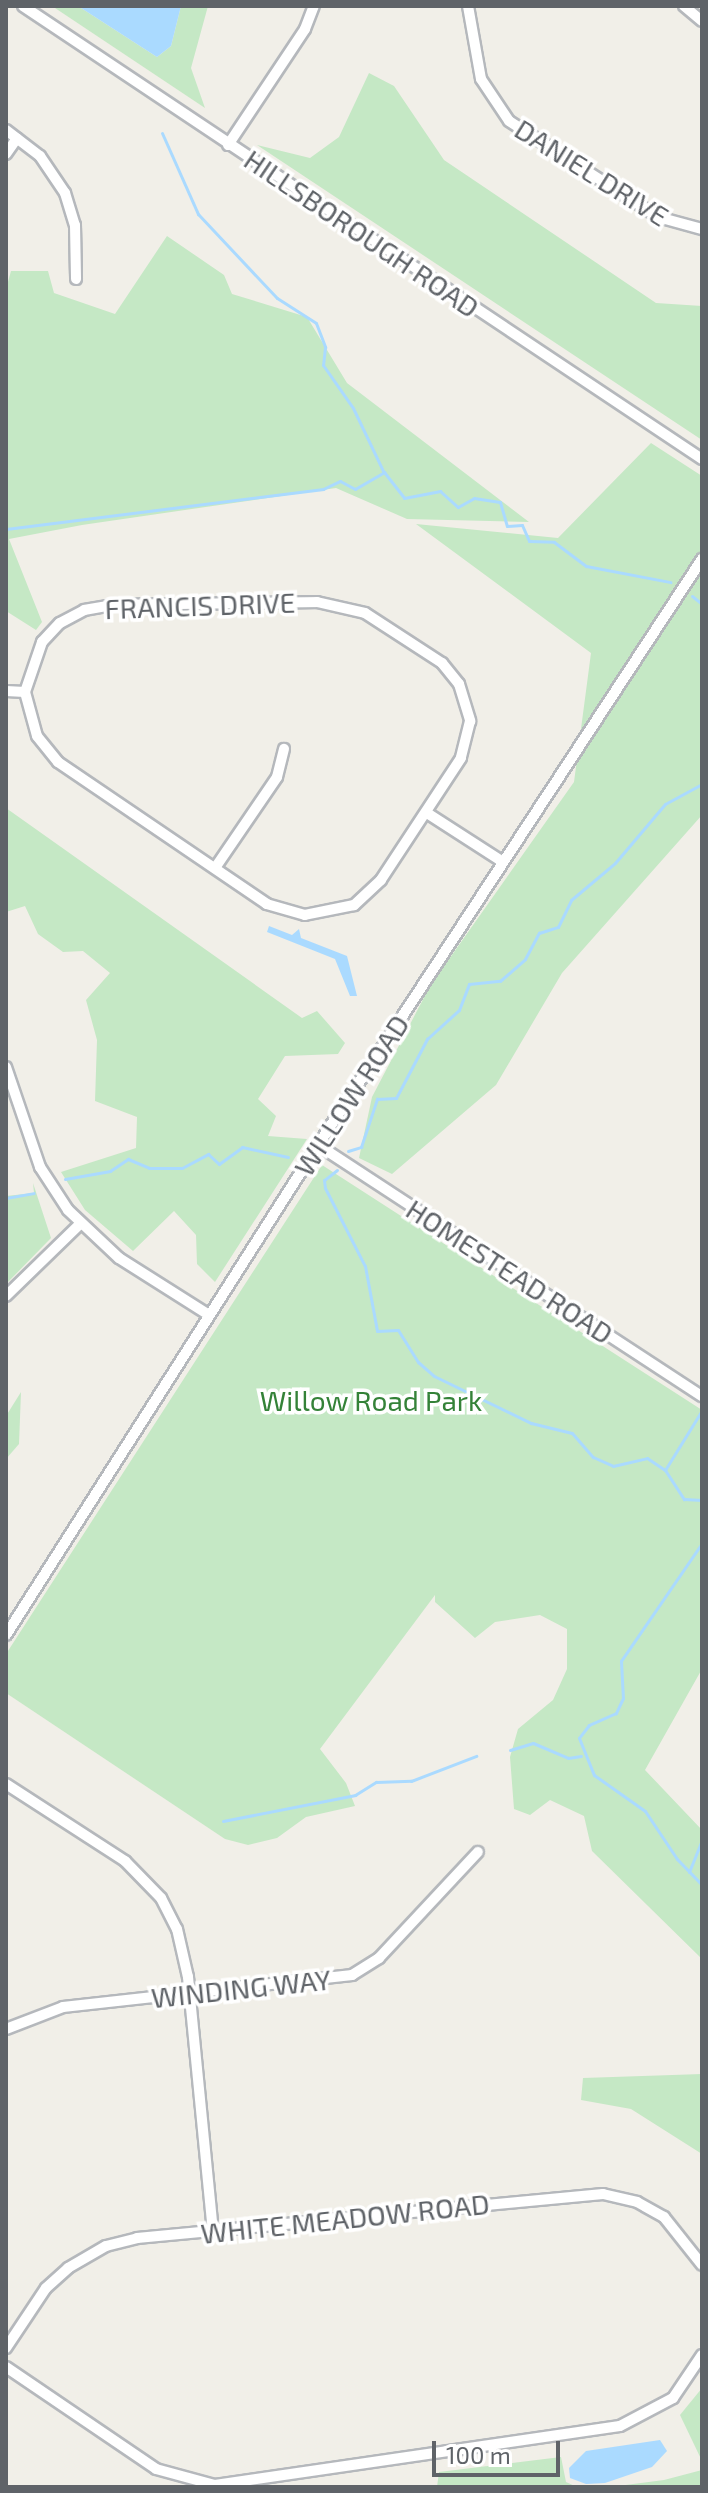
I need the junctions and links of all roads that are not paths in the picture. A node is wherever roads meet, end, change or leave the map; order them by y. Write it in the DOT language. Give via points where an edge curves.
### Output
graph roads {
  1 [pos="23,6"];
  2 [pos="314,6"];
  3 [pos="468,6"];
  4 [pos="684,6"];
  5 [pos="702,21"];
  6 [pos="6,130"];
  7 [pos="17,138"];
  8 [pos="228,145"];
  9 [pos="6,154"];
  10 [pos="702,229"];
  11 [pos="76,279"];
  12 [pos="702,459"];
  13 [pos="702,559"];
  14 [pos="6,691"];
  15 [pos="25,692"];
  16 [pos="284,749"];
  17 [pos="427,813"];
  18 [pos="503,862"];
  19 [pos="215,868"];
  20 [pos="6,1067"];
  21 [pos="8,1085"];
  22 [pos="318,1145"];
  23 [pos="80,1224"];
  24 [pos="6,1296"];
  25 [pos="209,1315"];
  26 [pos="702,1396"];
  27 [pos="6,1635"];
  28 [pos="6,1784"];
  29 [pos="478,1852"];
  30 [pos="190,1994"];
  31 [pos="6,2029"];
  32 [pos="213,2230"];
  33 [pos="702,2265"];
  34 [pos="6,2348"];
  35 [pos="702,2355"];
  36 [pos="6,2367"];
  1 -- 8 [label="street, HILLSBOROUGH ROAD"];
  2 -- 8 [label="street" via="305,29"];
  3 -- 10 [label="street, DANIEL DRIVE" via="481,79 509,121 658,217"];
  4 -- 5 [label="street"];
  6 -- 7 [label="street"];
  7 -- 9 [label="street"];
  7 -- 11 [label="street" via="40,156 65,193 75,225"];
  8 -- 12 [label="street, HILLSBOROUGH ROAD"];
  13 -- 18 [label="street, WILLOW ROAD"];
  14 -- 15 [label="street"];
  15 -- 17 [label="street, FRANCIS DRIVE" via="32,660 48,634 72,616 98,607 317,602 352,608 381,621 442,663 465,695 470,721 466,747"];
  15 -- 19 [label="street, FRANCIS DRIVE" via="33,728 58,762"];
  16 -- 19 [label="street" via="277,777"];
  17 -- 18 [label="street"];
  17 -- 19 [label="street, FRANCIS DRIVE" via="373,890 331,914 280,910"];
  18 -- 22 [label="street, WILLOW ROAD"];
  20 -- 21 [label="street"];
  21 -- 23 [label="street" via="40,1167"];
  22 -- 25 [label="street, WILLOW ROAD"];
  22 -- 26 [label="street, HOMESTEAD ROAD"];
  23 -- 24 [label="street"];
  23 -- 25 [label="street" via="119,1258"];
  25 -- 27 [label="street, WILLOW ROAD"];
  28 -- 30 [label="street" via="125,1861 150,1885 177,1929"];
  29 -- 30 [label="street, WINDING WAY" via="379,1958 358,1972 330,1980"];
  30 -- 31 [label="street, WINDING WAY" via="63,2007"];
  30 -- 32 [label="street"];
  32 -- 33 [label="street, WHITE MEADOW ROAD" via="603,2194 637,2202 664,2217"];
  32 -- 34 [label="street, WHITE MEADOW ROAD" via="120,2241 79,2259 46,2288"];
  35 -- 36 [label="street" via="673,2398 620,2426 215,2485 156,2469"];
}
